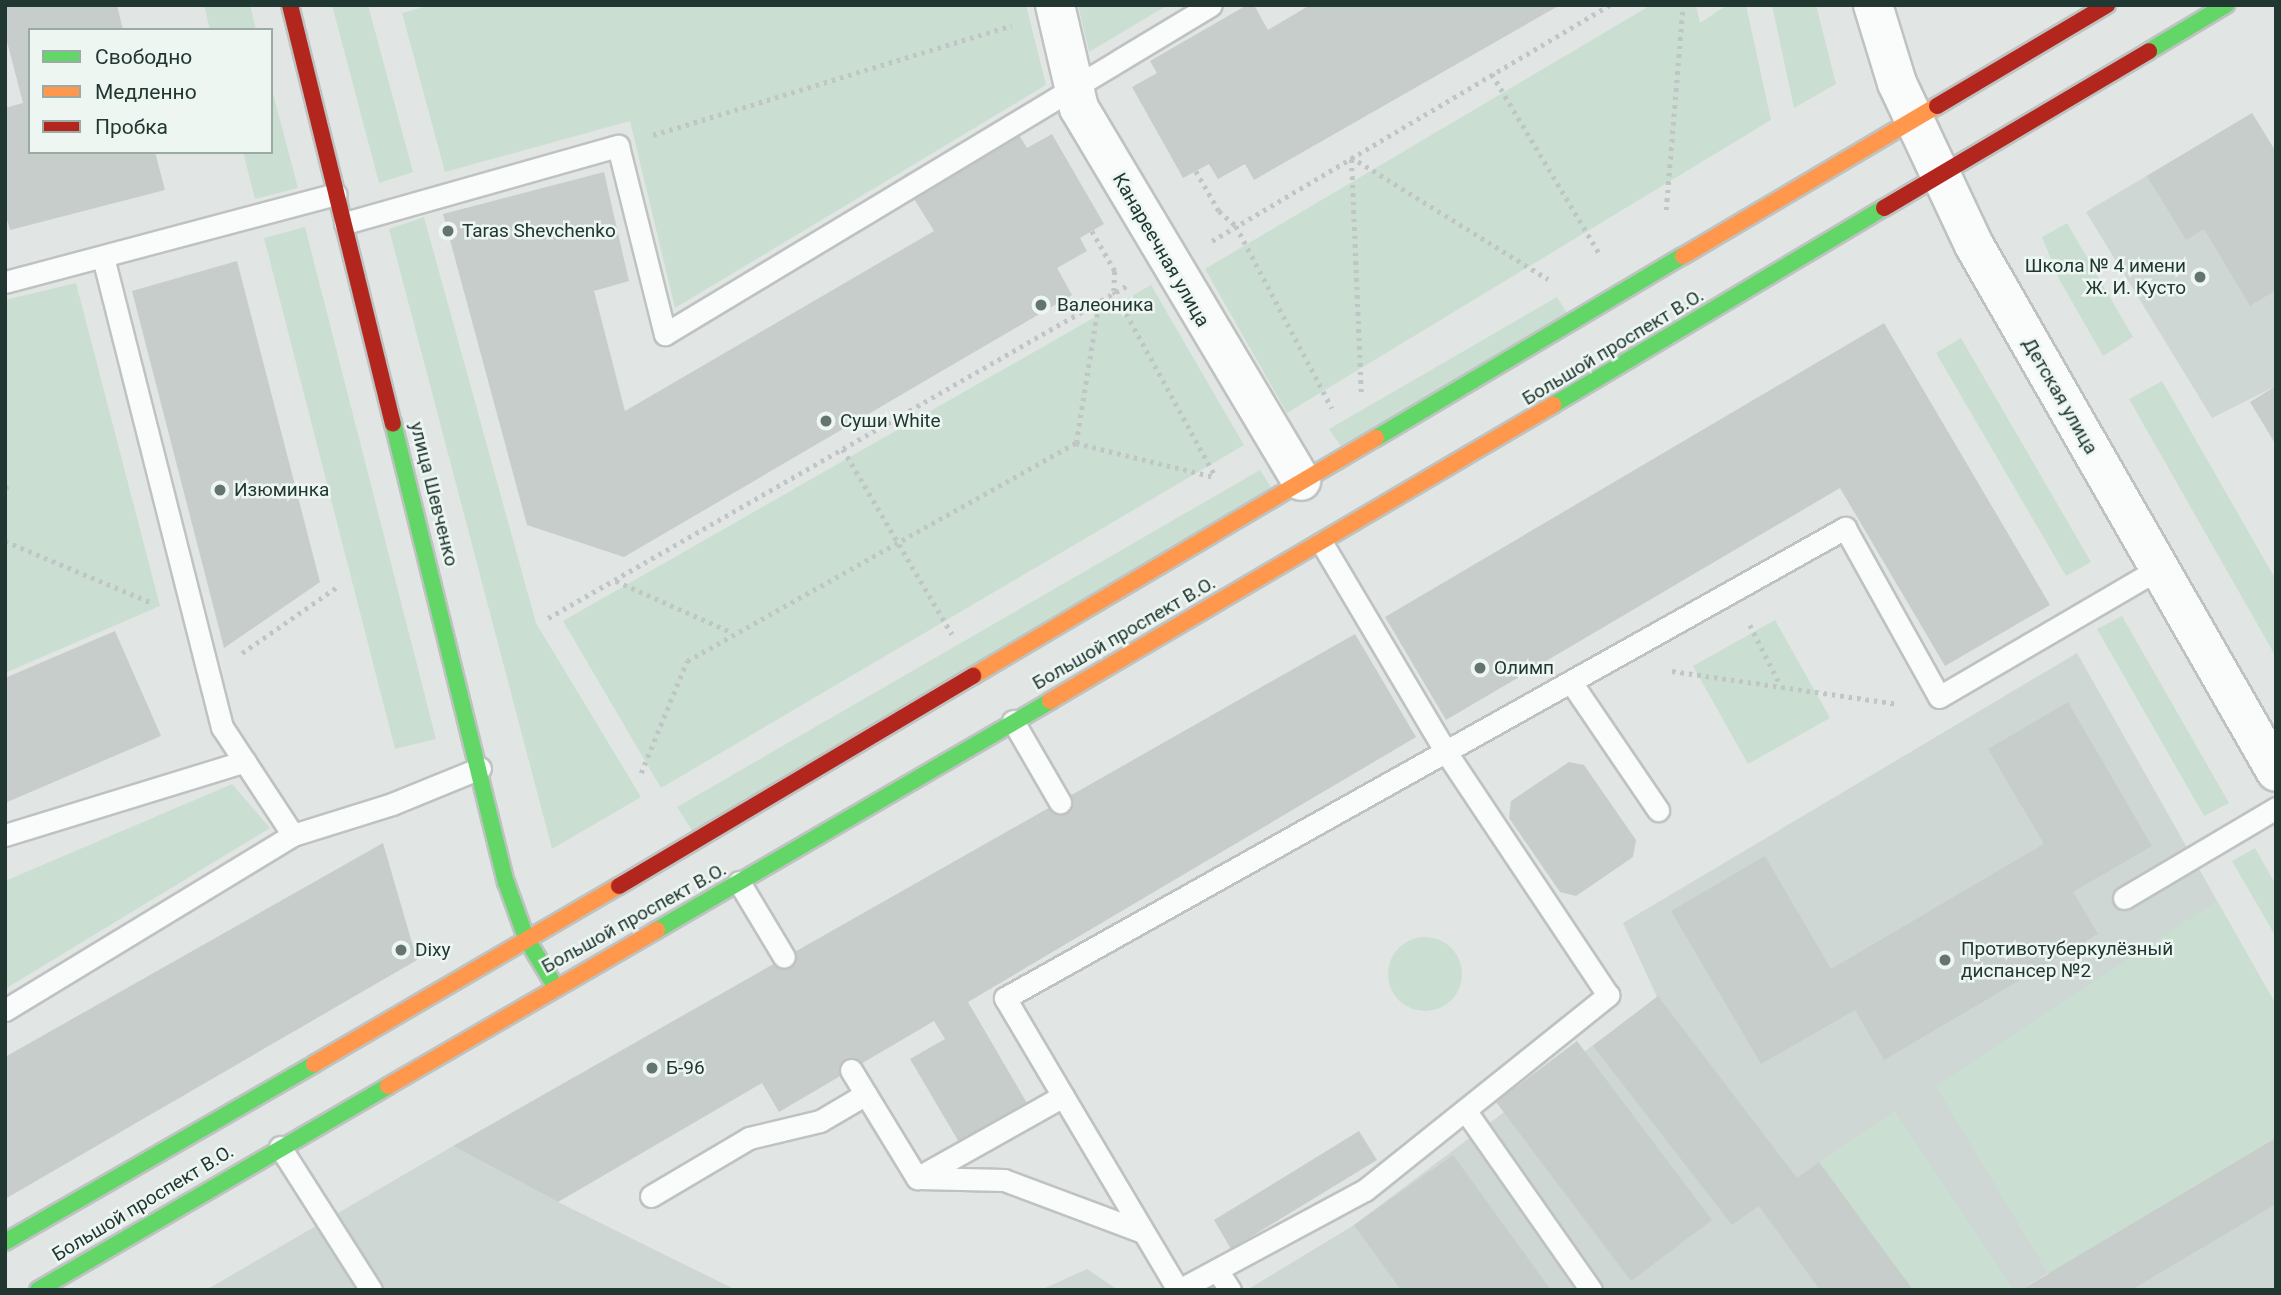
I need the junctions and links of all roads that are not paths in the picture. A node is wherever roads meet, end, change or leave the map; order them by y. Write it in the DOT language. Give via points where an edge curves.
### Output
graph roads {
  1 [pos="290,5"];
  2 [pos="1211,5"];
  3 [pos="1873,5"];
  4 [pos="2108,5"];
  5 [pos="2226,5"];
  6 [pos="1056,9"];
  7 [pos="1074,87"];
  8 [pos="1914,119"];
  9 [pos="1940,173"];
  10 [pos="337,194"];
  11 [pos="345,223"];
  12 [pos="103,257"];
  13 [pos="5,282"];
  14 [pos="1301,481"];
  15 [pos="1322,543"];
  16 [pos="2158,569"];
  17 [pos="1570,682"];
  18 [pos="1013,721"];
  19 [pos="2265,729"];
  20 [pos="1446,752"];
  21 [pos="245,761"];
  22 [pos="480,768"];
  23 [pos="2276,772"];
  24 [pos="1060,802"];
  25 [pos="2276,808"];
  26 [pos="1658,810"];
  27 [pos="5,835"];
  28 [pos="293,835"];
  29 [pos="739,882"];
  30 [pos="2124,898"];
  31 [pos="526,938"];
  32 [pos="784,957"];
  33 [pos="555,986"];
  34 [pos="5,1010"];
  35 [pos="851,1070"];
  36 [pos="866,1094"];
  37 [pos="1063,1096"];
  38 [pos="1465,1110"];
  39 [pos="280,1147"];
  40 [pos="917,1178"];
  41 [pos="651,1196"];
  42 [pos="1143,1233"];
  43 [pos="5,1242"];
  44 [pos="1217,1270"];
  45 [pos="38,1290"];
  46 [pos="371,1290"];
  47 [pos="1178,1290"];
  48 [pos="1230,1290"];
  49 [pos="1591,1290"];
  1 -- 10 [label="main road, улица Шевченко"];
  2 -- 7 [label="lane"];
  3 -- 8 [label="street, Детская улица" via="1897,83"];
  4 -- 8 [label="main road, Большой проспект В.О."];
  5 -- 9 [label="main road, Большой проспект В.О."];
  6 -- 7 [label="street, Канареечная улица"];
  7 -- 11 [label="lane" via="664,334 618,146"];
  7 -- 14 [label="street, Канареечная улица" via="1079,108"];
  8 -- 9 [label="street, Детская улица"];
  8 -- 14 [label="main road, Большой проспект В.О."];
  9 -- 15 [label="main road, Большой проспект В.О."];
  9 -- 16 [label="street, Детская улица" via="1975,245"];
  10 -- 11 [label="main road, улица Шевченко"];
  10 -- 12 [label="lane"];
  11 -- 22 [label="main road, улица Шевченко"];
  12 -- 13 [label="lane"];
  12 -- 21 [label="lane" via="222,727"];
  14 -- 31 [label="main road, Большой проспект В.О."];
  15 -- 18 [label="main road, Большой проспект В.О."];
  15 -- 20 [label="lane"];
  16 -- 17 [label="lane" via="1939,696 1845,528"];
  16 -- 19 [label="street, Детская улица"];
  17 -- 20 [label="lane"];
  17 -- 26 [label="lane"];
  18 -- 24 [label="lane"];
  18 -- 29 [label="main road, Большой проспект В.О."];
  19 -- 23 [label="street, Детская улица"];
  20 -- 37 [label="lane" via="1125,920 1005,998"];
  20 -- 38 [label="lane" via="1608,995"];
  21 -- 27 [label="lane"];
  21 -- 28 [label="lane"];
  22 -- 28 [label="lane" via="392,804"];
  22 -- 31 [label="main road, улица Шевченко" via="506,882"];
  25 -- 30 [label="lane"];
  28 -- 34 [label="lane"];
  29 -- 32 [label="lane"];
  29 -- 33 [label="main road, Большой проспект В.О."];
  31 -- 33 [label="main road, улица Шевченко"];
  31 -- 43 [label="main road, Большой проспект В.О."];
  33 -- 39 [label="main road, Большой проспект В.О."];
  35 -- 36 [label="lane"];
  36 -- 40 [label="lane"];
  36 -- 41 [label="lane" via="820,1121 749,1138"];
  37 -- 40 [label="lane"];
  37 -- 42 [label="lane"];
  38 -- 44 [label="lane" via="1365,1190"];
  38 -- 49 [label="lane"];
  39 -- 45 [label="main road, Большой проспект В.О."];
  39 -- 46 [label="lane"];
  40 -- 42 [label="lane" via="1004,1180"];
  42 -- 47 [label="lane"];
  44 -- 47 [label="lane"];
  44 -- 48 [label="lane"];
}
